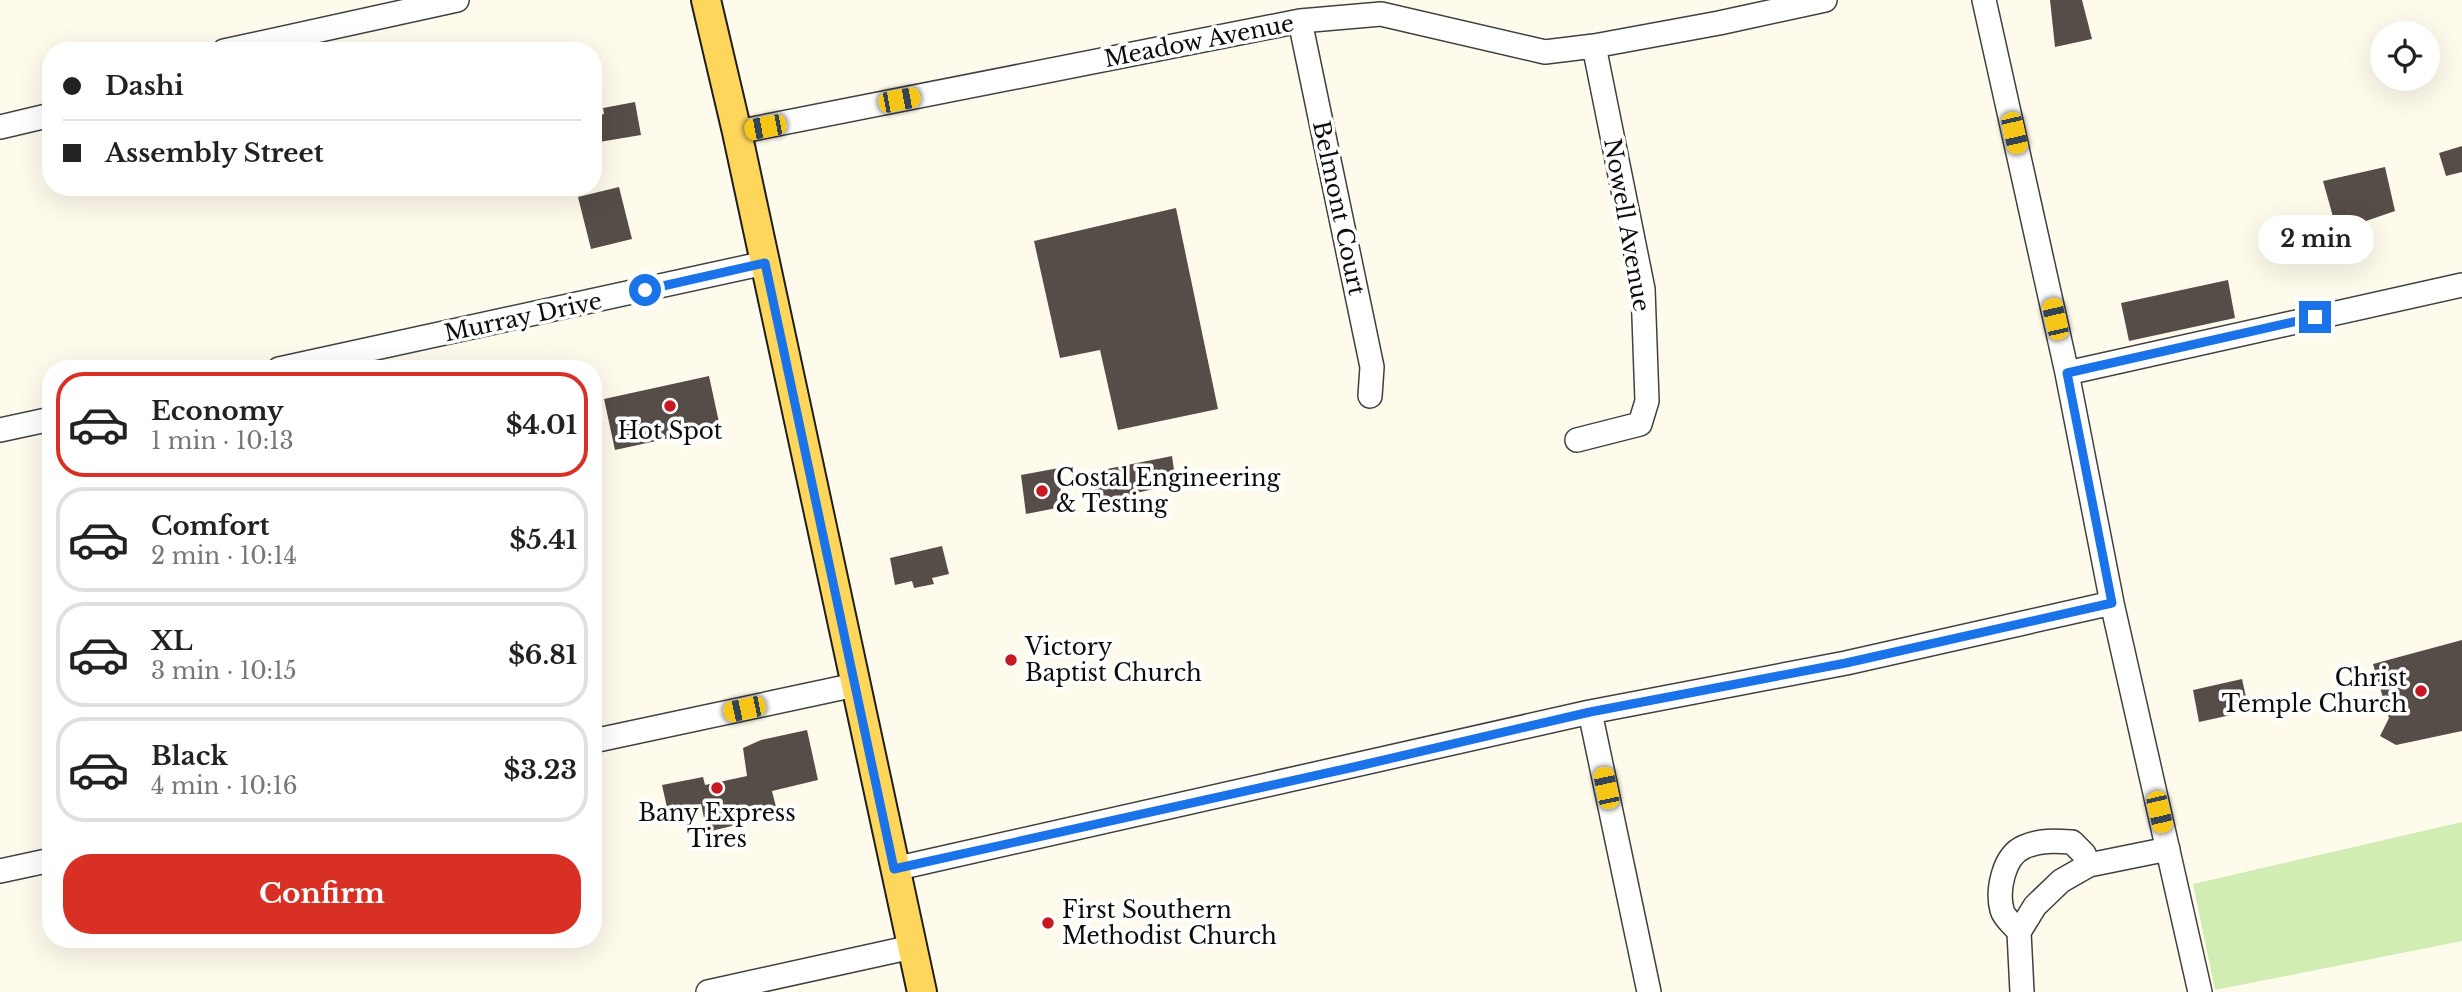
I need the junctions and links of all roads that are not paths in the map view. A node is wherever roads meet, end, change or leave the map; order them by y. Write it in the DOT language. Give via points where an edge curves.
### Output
graph roads {
  1 [pos="457,0"];
  2 [pos="706,0"];
  3 [pos="1825,0"];
  4 [pos="1984,0"];
  5 [pos="1300,21"];
  6 [pos="265,42"];
  7 [pos="1594,46"];
  8 [pos="42,117"];
  9 [pos="0,127"];
  10 [pos="737,132"];
  11 [pos="765,263"];
  12 [pos="2462,285"];
  13 [pos="368,360"];
  14 [pos="2067,373"];
  15 [pos="1370,396"];
  16 [pos="42,421"];
  17 [pos="0,430"];
  18 [pos="1577,440"];
  19 [pos="2112,603"];
  20 [pos="855,685"];
  21 [pos="1590,712"];
  22 [pos="602,739"];
  23 [pos="2168,849"];
  24 [pos="42,862"];
  25 [pos="2089,865"];
  26 [pos="894,869"];
  27 [pos="0,871"];
  28 [pos="2019,932"];
  29 [pos="912,947"];
  30 [pos="708,992"];
  31 [pos="922,992"];
  32 [pos="1649,992"];
  33 [pos="2022,992"];
  34 [pos="2200,992"];
  1 -- 6 [label="street"];
  2 -- 10 [label="main road"];
  3 -- 7 [label="street, Meadow Avenue"];
  4 -- 14 [label="street"];
  5 -- 7 [label="street, Meadow Avenue" via="1381,14 1545,52"];
  5 -- 10 [label="street, Meadow Avenue"];
  5 -- 15 [label="street, Belmont Court" via="1372,367"];
  7 -- 18 [label="street, Nowell Avenue" via="1643,289 1647,401 1640,424"];
  8 -- 9 [label="street"];
  10 -- 11 [label="main road"];
  11 -- 13 [label="street, Murray Drive"];
  11 -- 20 [label="main road"];
  12 -- 14 [label="street"];
  14 -- 19 [label="street"];
  16 -- 17 [label="street"];
  19 -- 21 [label="street" via="1846,663"];
  19 -- 23 [label="street"];
  20 -- 22 [label="street"];
  20 -- 26 [label="main road"];
  21 -- 26 [label="street"];
  21 -- 32 [label="street"];
  23 -- 25 [label="street"];
  23 -- 34 [label="street"];
  24 -- 27 [label="street"];
  25 -- 28 [label="street" via="2062,881 2035,906"];
  25 -- 28 [label="street" via="2072,842 2046,840 2021,848 2006,866 2000,891 2002,913"];
  26 -- 29 [label="main road"];
  28 -- 33 [label="street"];
  29 -- 30 [label="street"];
  29 -- 31 [label="main road"];
}
